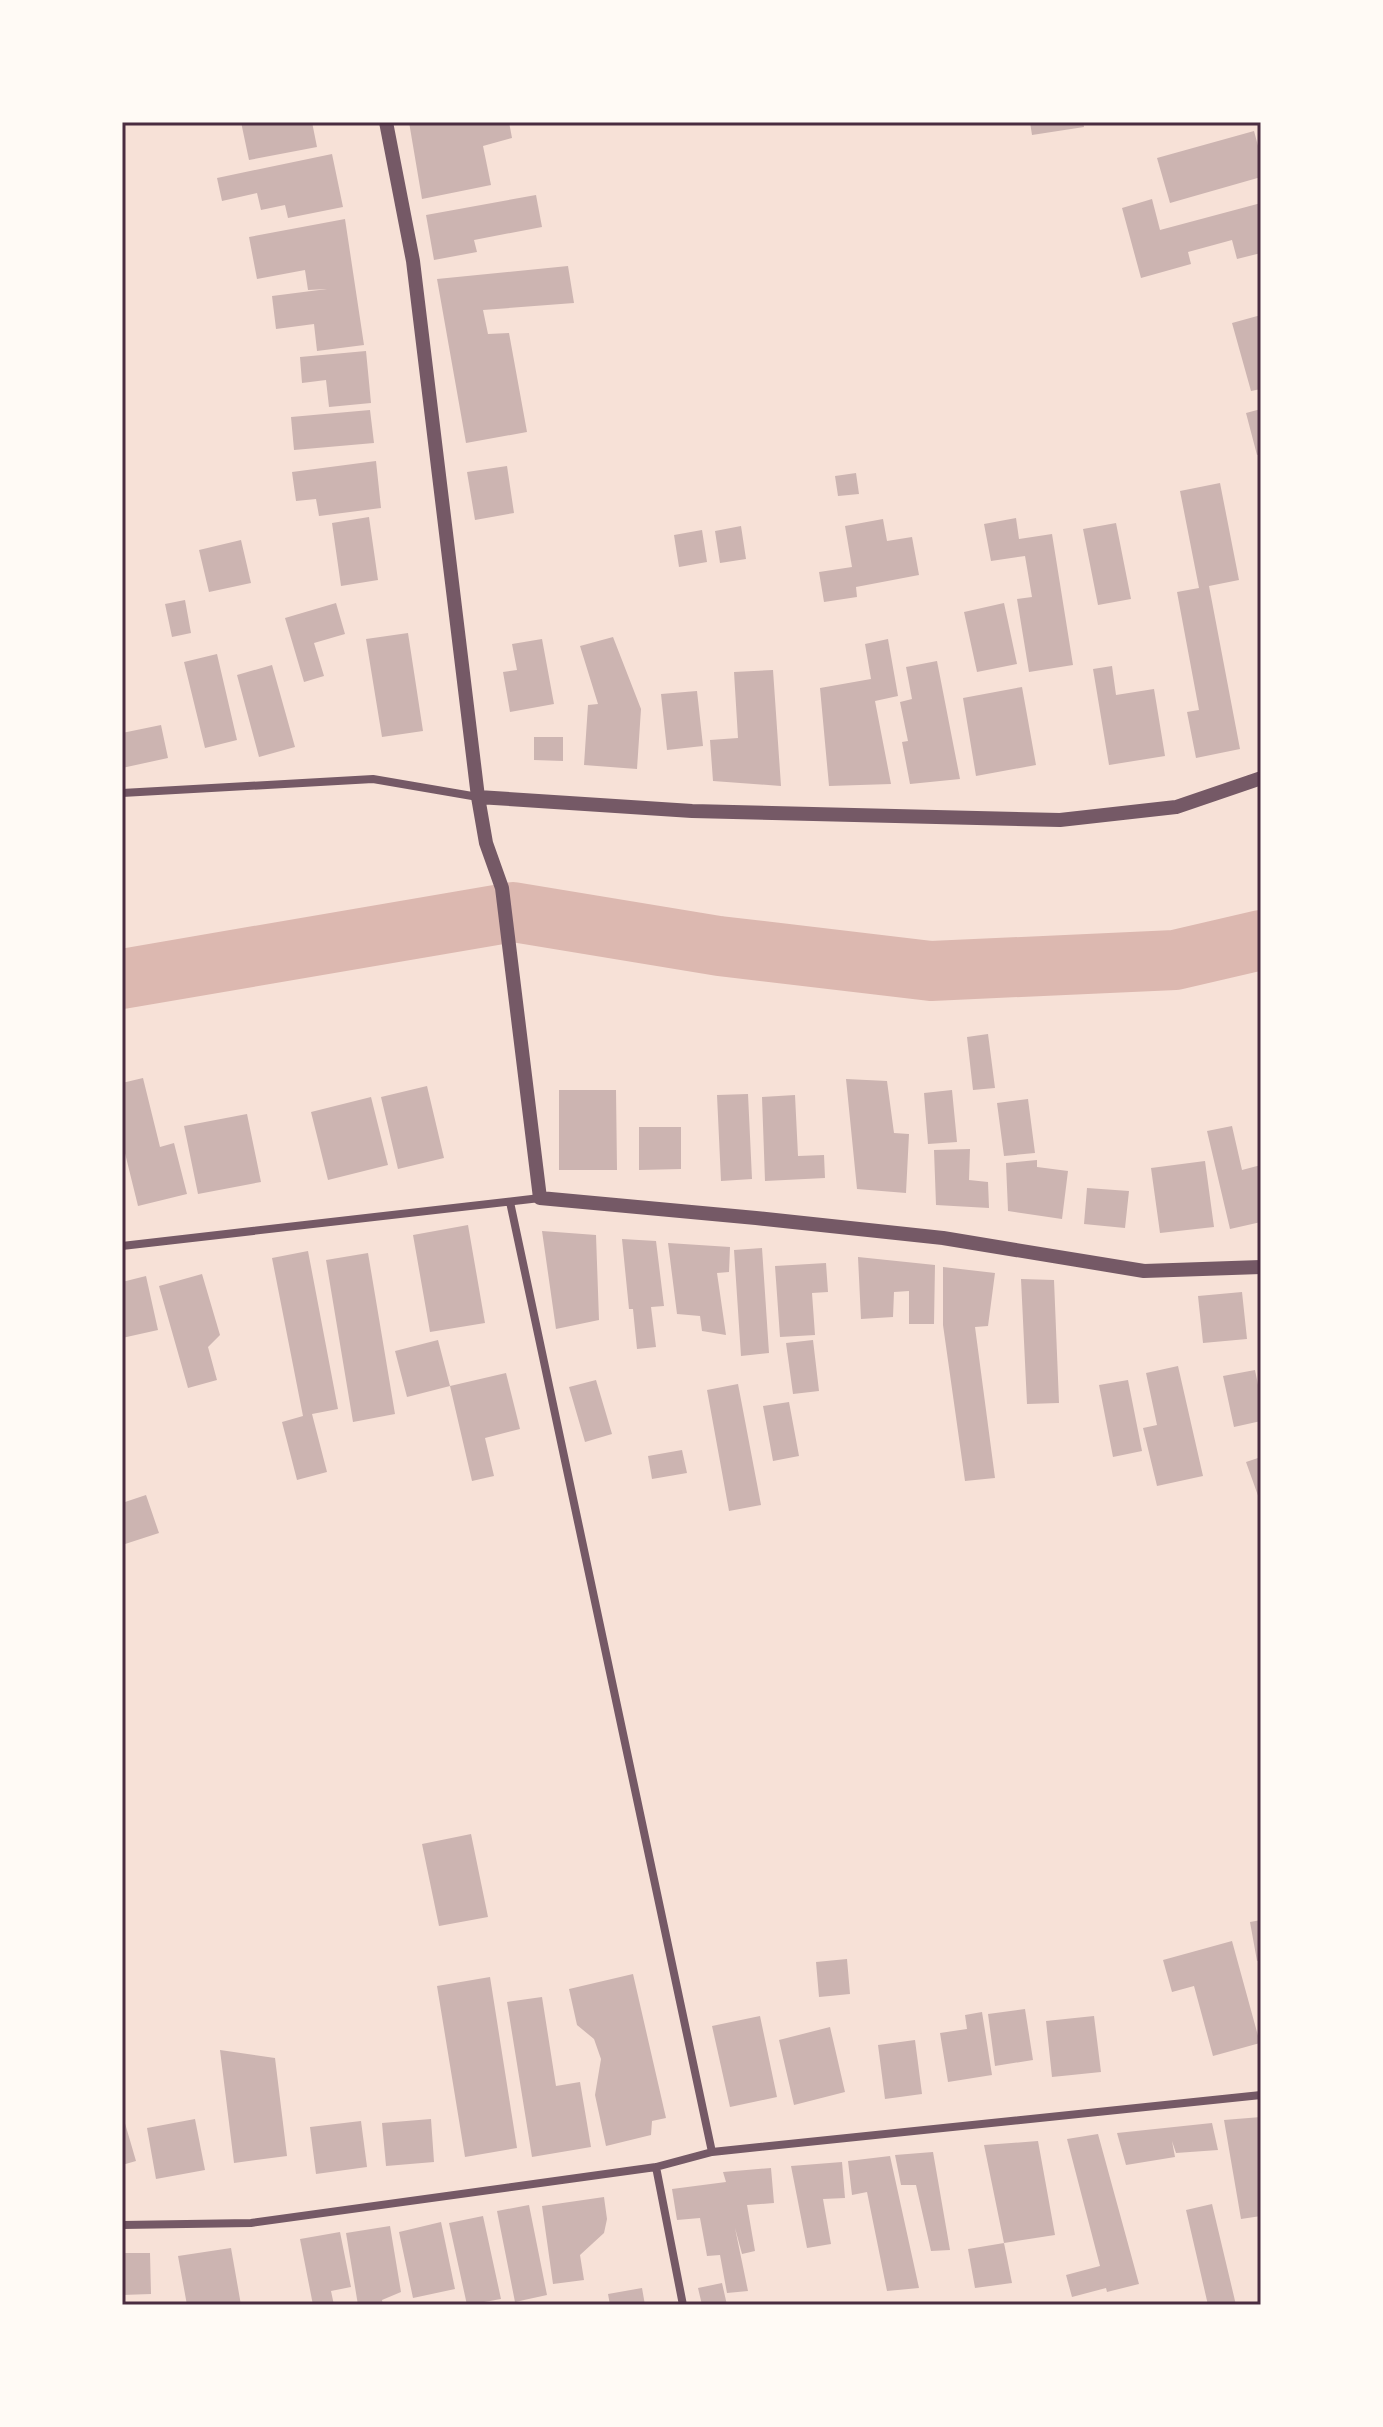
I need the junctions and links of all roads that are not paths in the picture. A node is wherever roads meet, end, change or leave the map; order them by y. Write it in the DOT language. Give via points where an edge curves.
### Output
graph roads {
  1 [pos="386,122"];
  2 [pos="1261,778"];
  3 [pos="122,793"];
  4 [pos="478,797"];
  5 [pos="540,1198"];
  6 [pos="510,1202"];
  7 [pos="122,1246"];
  8 [pos="1261,1267"];
  9 [pos="1261,2095"];
  10 [pos="712,2152"];
  11 [pos="656,2167"];
  12 [pos="122,2225"];
  13 [pos="683,2305"];
  1 -- 4 [label="street" via="413,261"];
  2 -- 4 [label="street" via="1176,807 1060,820 692,811"];
  3 -- 4 [label="street" via="373,779"];
  4 -- 5 [label="street" via="502,888"];
  5 -- 6 [label="street"];
  5 -- 8 [label="street" via="943,1238 1144,1271"];
  6 -- 7 [label="street"];
  6 -- 10 [label="street"];
  9 -- 10 [label="street"];
  10 -- 11 [label="street"];
  11 -- 12 [label="street" via="251,2223"];
  11 -- 13 [label="street"];
}
